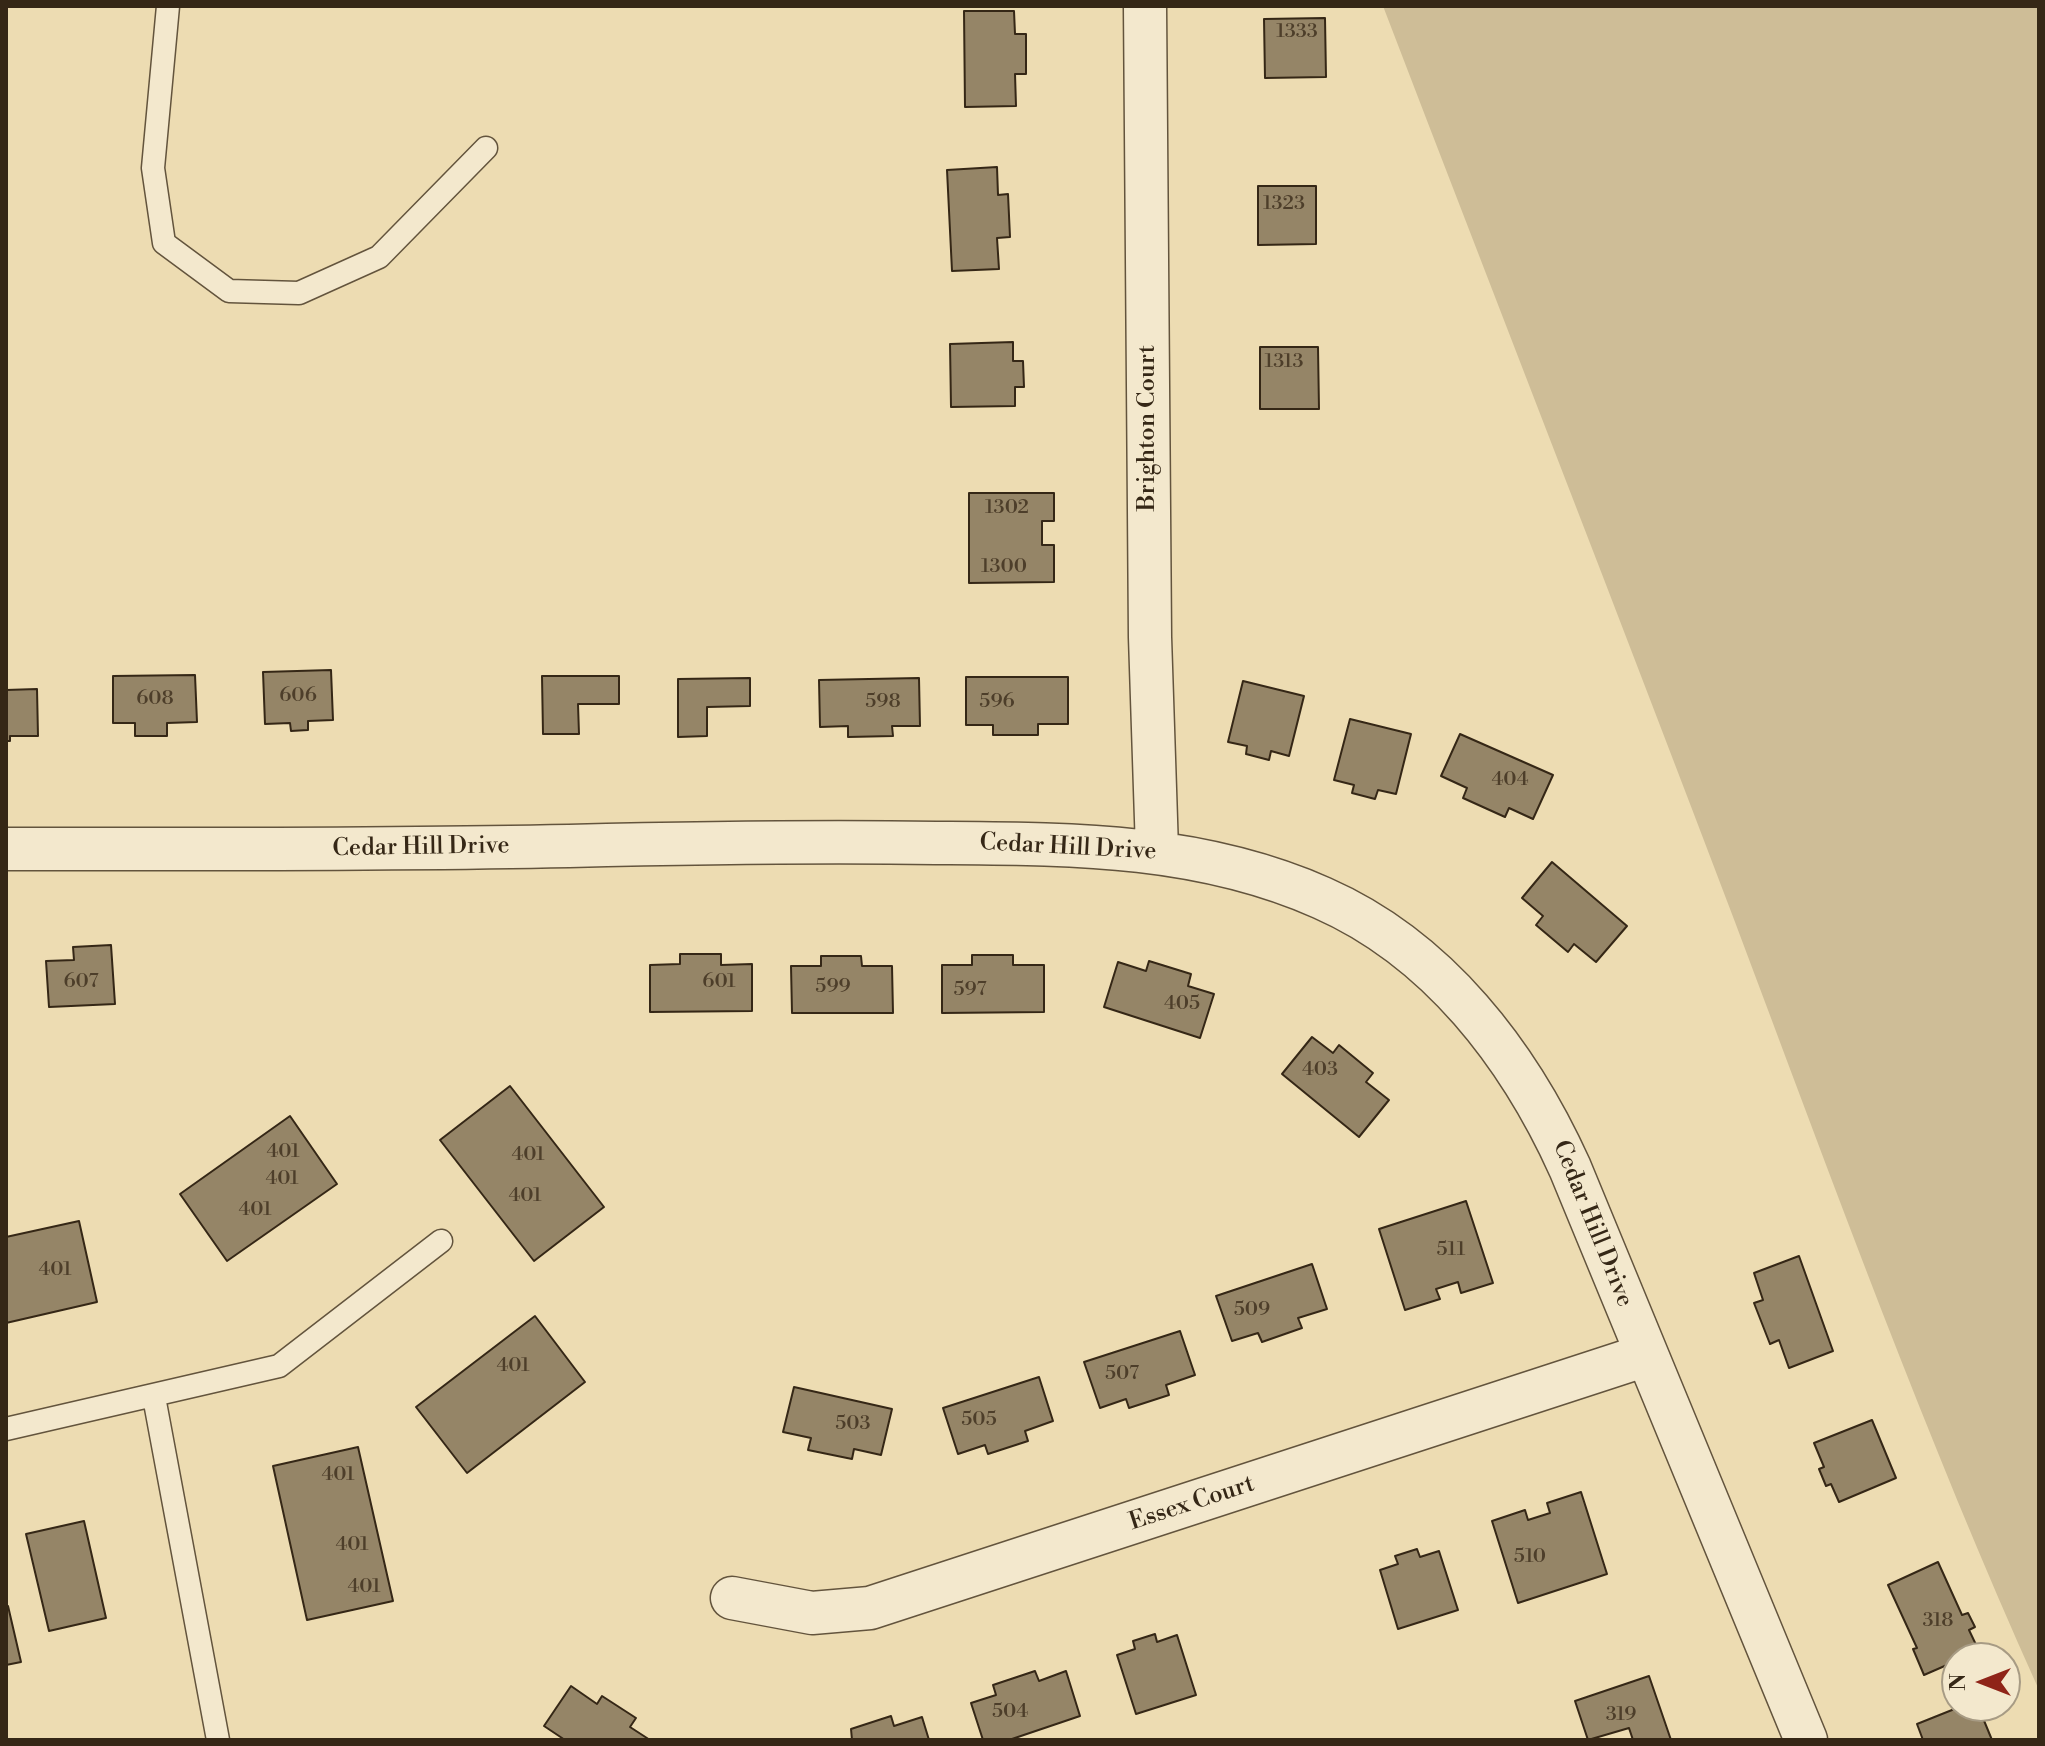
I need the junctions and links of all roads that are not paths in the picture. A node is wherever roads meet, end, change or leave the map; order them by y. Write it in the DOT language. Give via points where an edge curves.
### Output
graph roads {
  1 [pos="168,6"];
  2 [pos="1145,6"];
  3 [pos="486,148"];
  4 [pos="6,849"];
  5 [pos="1157,850"];
  6 [pos="441,1241"];
  7 [pos="1646,1355"];
  8 [pos="154,1397"];
  9 [pos="6,1429"];
  10 [pos="732,1598"];
  11 [pos="218,1740"];
  12 [pos="1806,1740"];
  1 -- 3 [label="lane" via="153,168 164,243 229,291 299,293 379,257"];
  2 -- 5 [label="street, Brighton Court"];
  4 -- 5 [label="street, Cedar Hill Drive" via="398,850 781,841"];
  5 -- 7 [label="street, Cedar Hill Drive" via="1267,877 1325,899 1395,942 1467,1006 1511,1060 1554,1131"];
  6 -- 8 [label="lane" via="279,1366"];
  7 -- 10 [label="street, Essex Court" via="870,1608 812,1613"];
  7 -- 12 [label="street, Cedar Hill Drive"];
  8 -- 9 [label="lane"];
  8 -- 11 [label="lane"];
}
